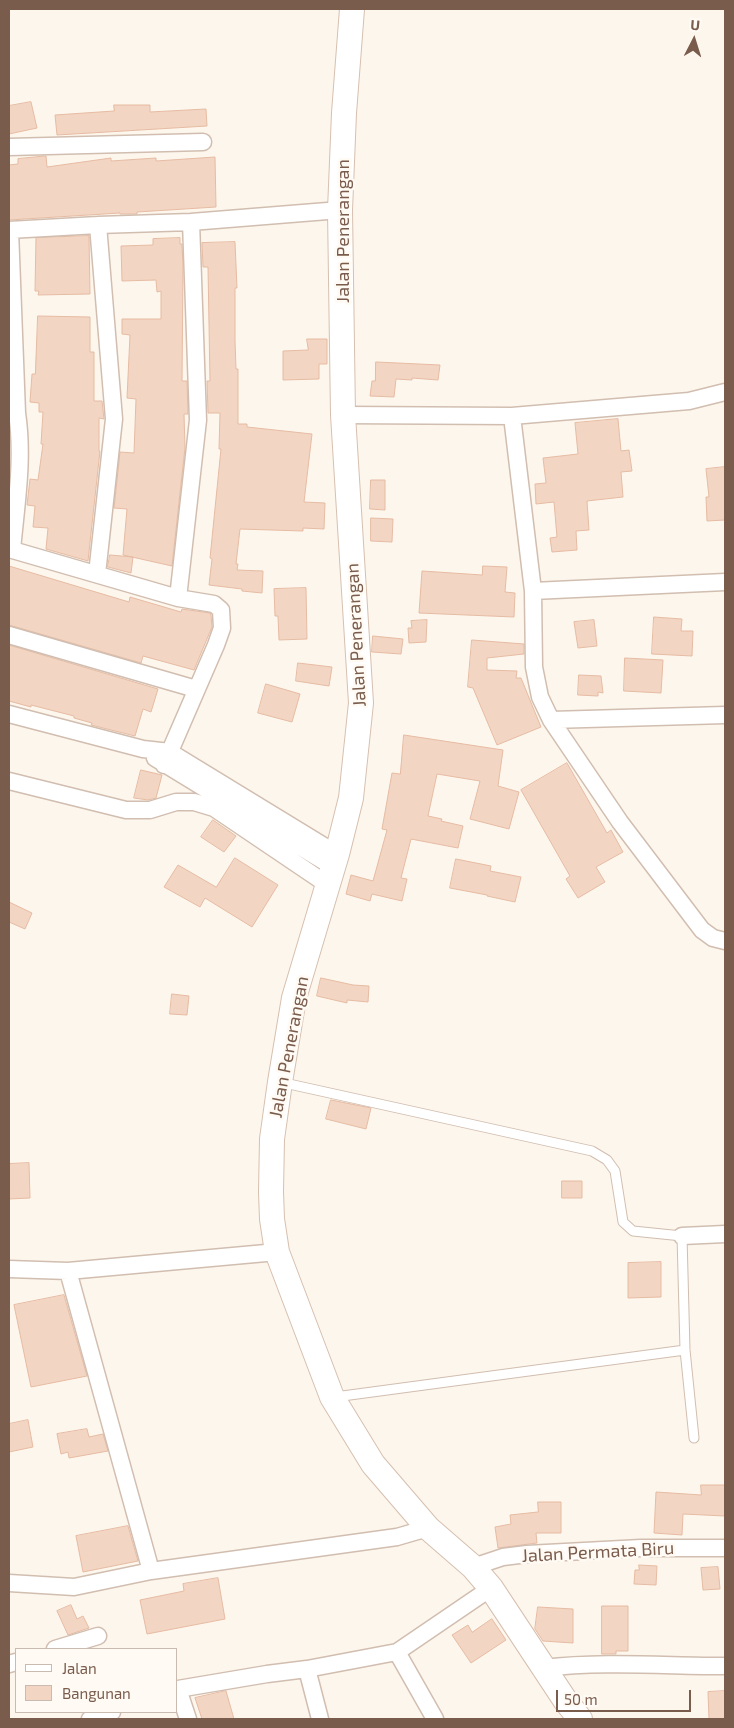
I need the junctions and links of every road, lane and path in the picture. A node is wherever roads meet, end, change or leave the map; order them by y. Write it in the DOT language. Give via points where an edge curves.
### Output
graph roads {
  1 [pos="352,9"];
  2 [pos="203,142"];
  3 [pos="9,147"];
  4 [pos="340,210"];
  5 [pos="191,222"];
  6 [pos="98,224"];
  7 [pos="10,230"];
  8 [pos="725,392"];
  9 [pos="343,415"];
  10 [pos="512,416"];
  11 [pos="11,550"];
  12 [pos="97,574"];
  13 [pos="725,582"];
  14 [pos="533,591"];
  15 [pos="178,598"];
  16 [pos="9,635"];
  17 [pos="196,689"];
  18 [pos="9,714"];
  19 [pos="725,715"];
  20 [pos="551,720"];
  21 [pos="167,758"];
  22 [pos="9,781"];
  23 [pos="332,869"];
  24 [pos="725,941"];
  25 [pos="280,1082"];
  26 [pos="725,1234"];
  27 [pos="682,1236"];
  28 [pos="277,1252"];
  29 [pos="9,1269"];
  30 [pos="68,1271"];
  31 [pos="685,1350"];
  32 [pos="332,1397"];
  33 [pos="694,1438"];
  34 [pos="428,1528"];
  35 [pos="725,1548"];
  36 [pos="473,1567"];
  37 [pos="151,1571"];
  38 [pos="9,1583"];
  39 [pos="491,1588"];
  40 [pos="98,1636"];
  41 [pos="58,1648"];
  42 [pos="397,1652"];
  43 [pos="725,1666"];
  44 [pos="544,1668"];
  45 [pos="307,1669"];
  46 [pos="178,1689"];
  47 [pos="178,1692"];
  48 [pos="109,1713"];
  49 [pos="90,1719"];
  50 [pos="188,1719"];
  51 [pos="320,1719"];
  52 [pos="435,1719"];
  53 [pos="580,1719"];
  1 -- 4 [label="street, Jalan Penerangan"];
  2 -- 3 [label="street"];
  4 -- 5 [label="street"];
  4 -- 9 [label="street, Jalan Penerangan"];
  5 -- 6 [label="street"];
  5 -- 15 [label="street" via="198,420"];
  6 -- 7 [label="street"];
  6 -- 12 [label="street" via="114,419"];
  7 -- 11 [label="street" via="20,434 20,469"];
  8 -- 10 [label="street" via="679,402"];
  9 -- 10 [label="street"];
  9 -- 23 [label="street, Jalan Penerangan" via="361,703 351,798"];
  10 -- 14 [label="street"];
  11 -- 12 [label="street"];
  12 -- 15 [label="street"];
  13 -- 14 [label="street"];
  14 -- 20 [label="street" via="534,667 540,697"];
  15 -- 17 [label="street" via="214,604 221,610 222,628"];
  16 -- 17 [label="street"];
  17 -- 21 [label="street"];
  18 -- 21 [label="street"];
  19 -- 20 [label="street"];
  20 -- 24 [label="street" via="620,822 702,930"];
  21 -- 23 [label="street" via="238,802"];
  22 -- 23 [label="street" via="126,810 150,810 176,802 194,802 214,808"];
  23 -- 25 [label="street, Jalan Penerangan" via="294,998"];
  25 -- 27 [label="lane" via="592,1151 607,1160 615,1171 623,1222 633,1230"];
  25 -- 28 [label="street, Jalan Penerangan" via="272,1139 271,1192"];
  26 -- 27 [label="street"];
  27 -- 31 [label="lane"];
  28 -- 30 [label="street"];
  28 -- 32 [label="street, Jalan Penerangan"];
  29 -- 30 [label="street"];
  30 -- 37 [label="street"];
  31 -- 32 [label="lane"];
  31 -- 33 [label="lane"];
  32 -- 34 [label="street, Jalan Penerangan" via="373,1464"];
  34 -- 36 [label="street, Jalan Penerangan"];
  34 -- 37 [label="street" via="397,1537"];
  35 -- 36 [label="street, Jalan Permata Biru" via="641,1548 527,1554 503,1557"];
  36 -- 39 [label="street, Jalan Penerangan"];
  37 -- 38 [label="street" via="74,1587"];
  39 -- 42 [label="street"];
  39 -- 44 [label="street, Jalan Penerangan"];
  40 -- 41 [label="street"];
  42 -- 45 [label="street"];
  42 -- 52 [label="street"];
  43 -- 44 [label="street" via="566,1665"];
  44 -- 53 [label="street, Jalan Penerangan"];
  45 -- 46 [label="street"];
  45 -- 51 [label="street"];
  47 -- 50 [label="street"];
  48 -- 49 [label="street"];
}
